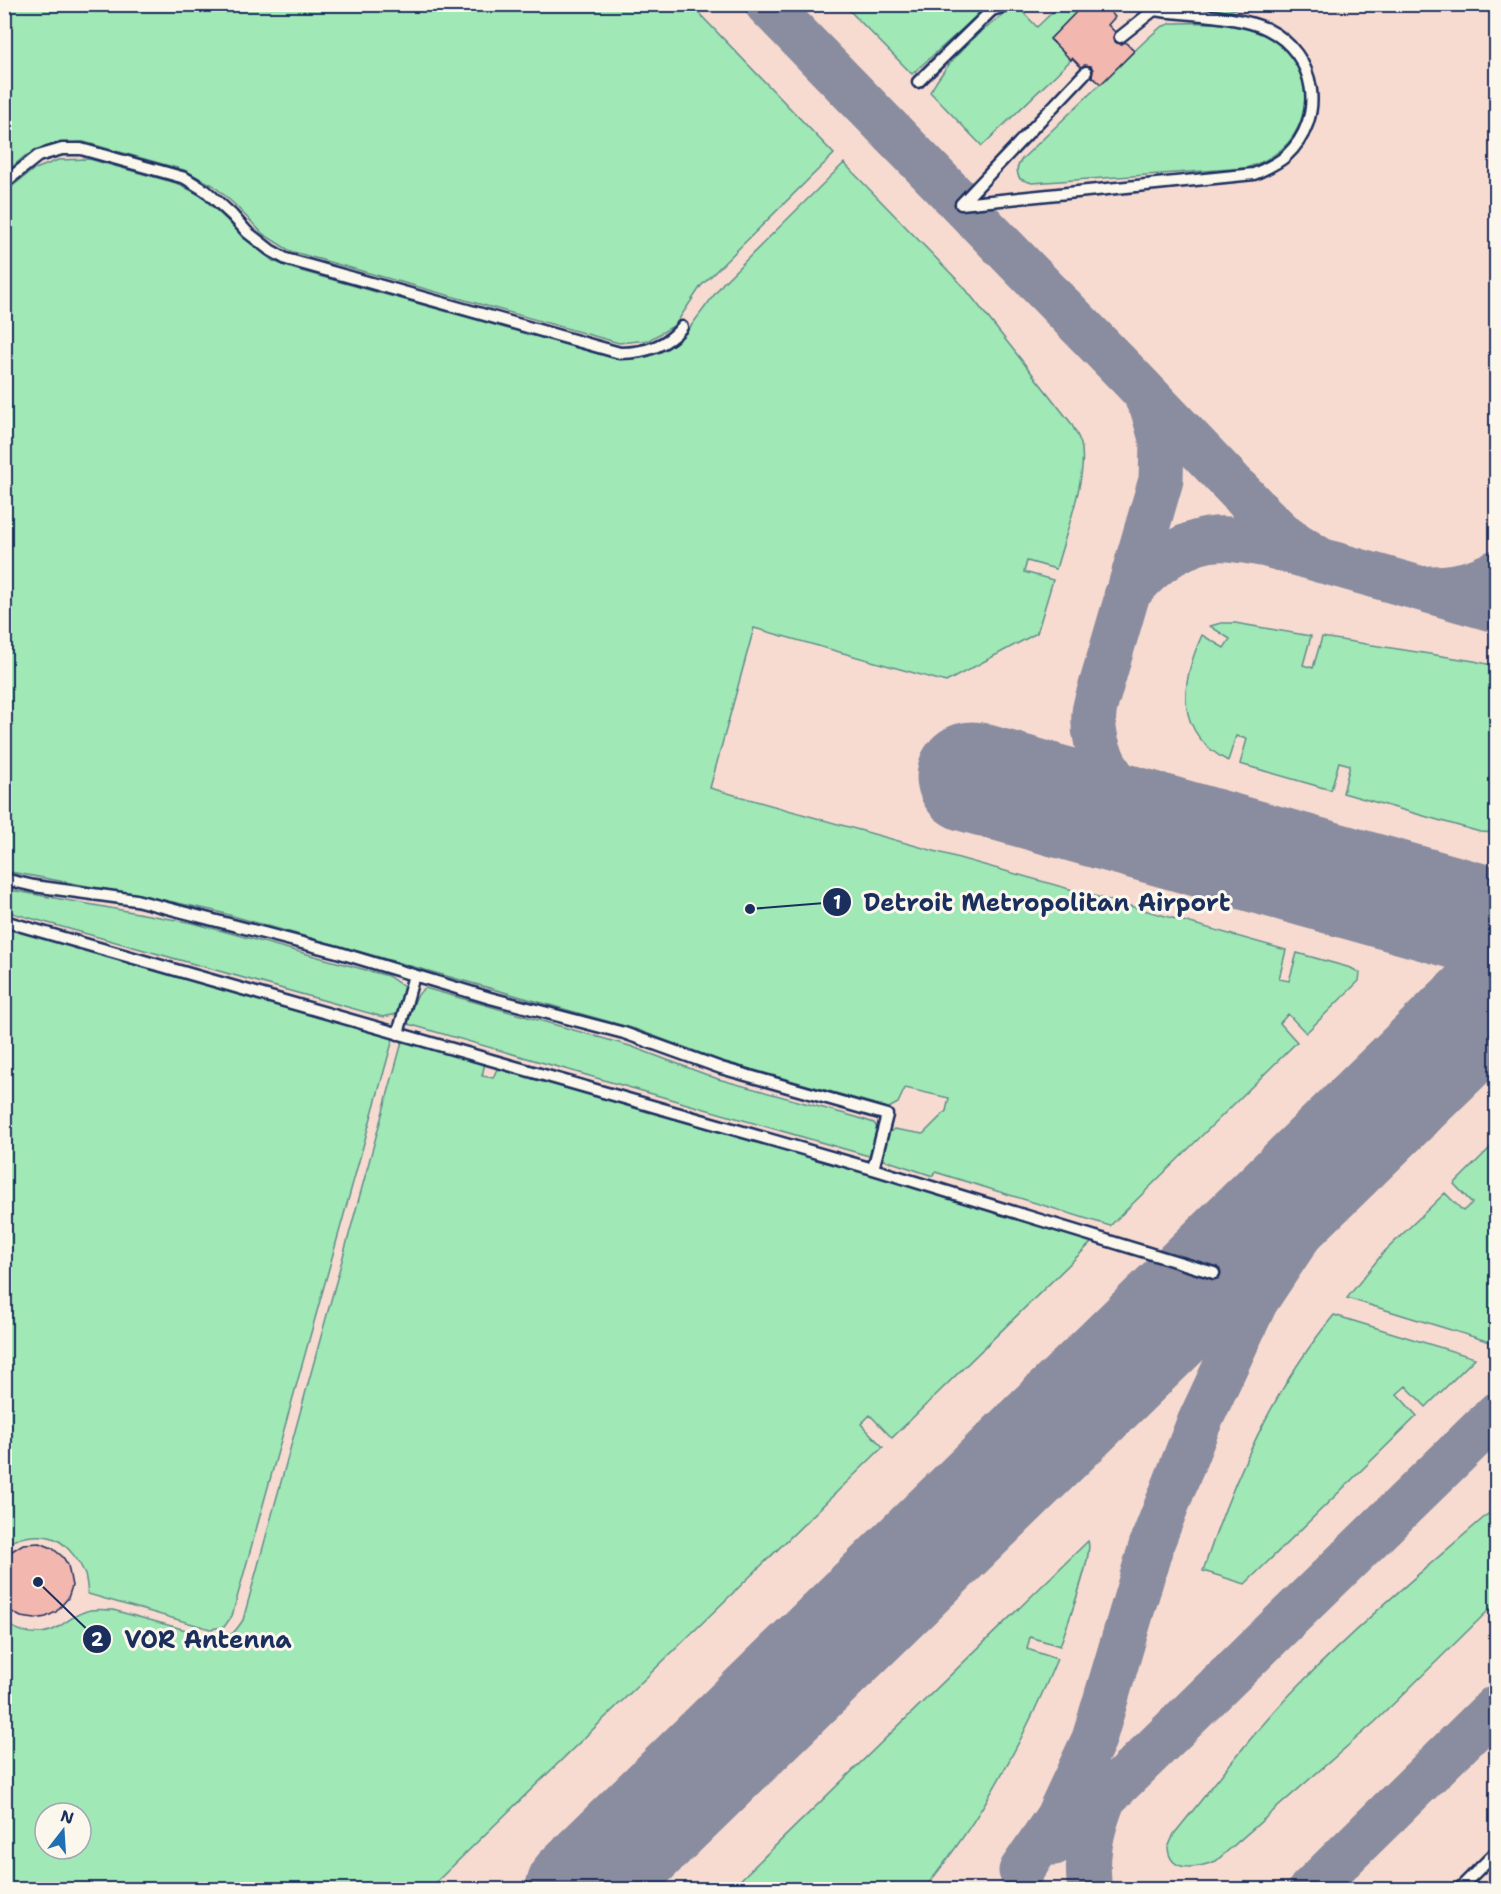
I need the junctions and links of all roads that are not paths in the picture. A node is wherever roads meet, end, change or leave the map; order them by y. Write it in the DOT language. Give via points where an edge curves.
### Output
graph roads {
  1 [pos="1012,4"];
  2 [pos="1155,8"];
  3 [pos="1120,38"];
  4 [pos="1086,72"];
  5 [pos="918,82"];
  6 [pos="4,183"];
  7 [pos="682,327"];
  8 [pos="4,879"];
  9 [pos="4,921"];
  10 [pos="414,975"];
  11 [pos="398,1034"];
  12 [pos="873,1169"];
  13 [pos="1214,1273"];
  14 [pos="1497,1852"];
  15 [pos="1458,1890"];
  1 -- 5 [label="lane" via="992,10"];
  2 -- 3 [label="lane"];
  2 -- 4 [label="lane" via="1243,21 1267,29 1288,43 1303,60 1311,81 1312,103 1299,142 1285,157 1254,174 961,204"];
  6 -- 7 [label="lane" via="38,156 62,149 81,149 185,178 206,191 255,238 286,259 620,353 642,353 676,335"];
  8 -- 10 [label="lane" via="136,900"];
  9 -- 11 [label="lane"];
  10 -- 11 [label="lane"];
  10 -- 12 [label="lane" via="624,1033 720,1068 887,1115"];
  11 -- 12 [label="lane"];
  12 -- 13 [label="lane"];
  14 -- 15 [label="lane"];
}
